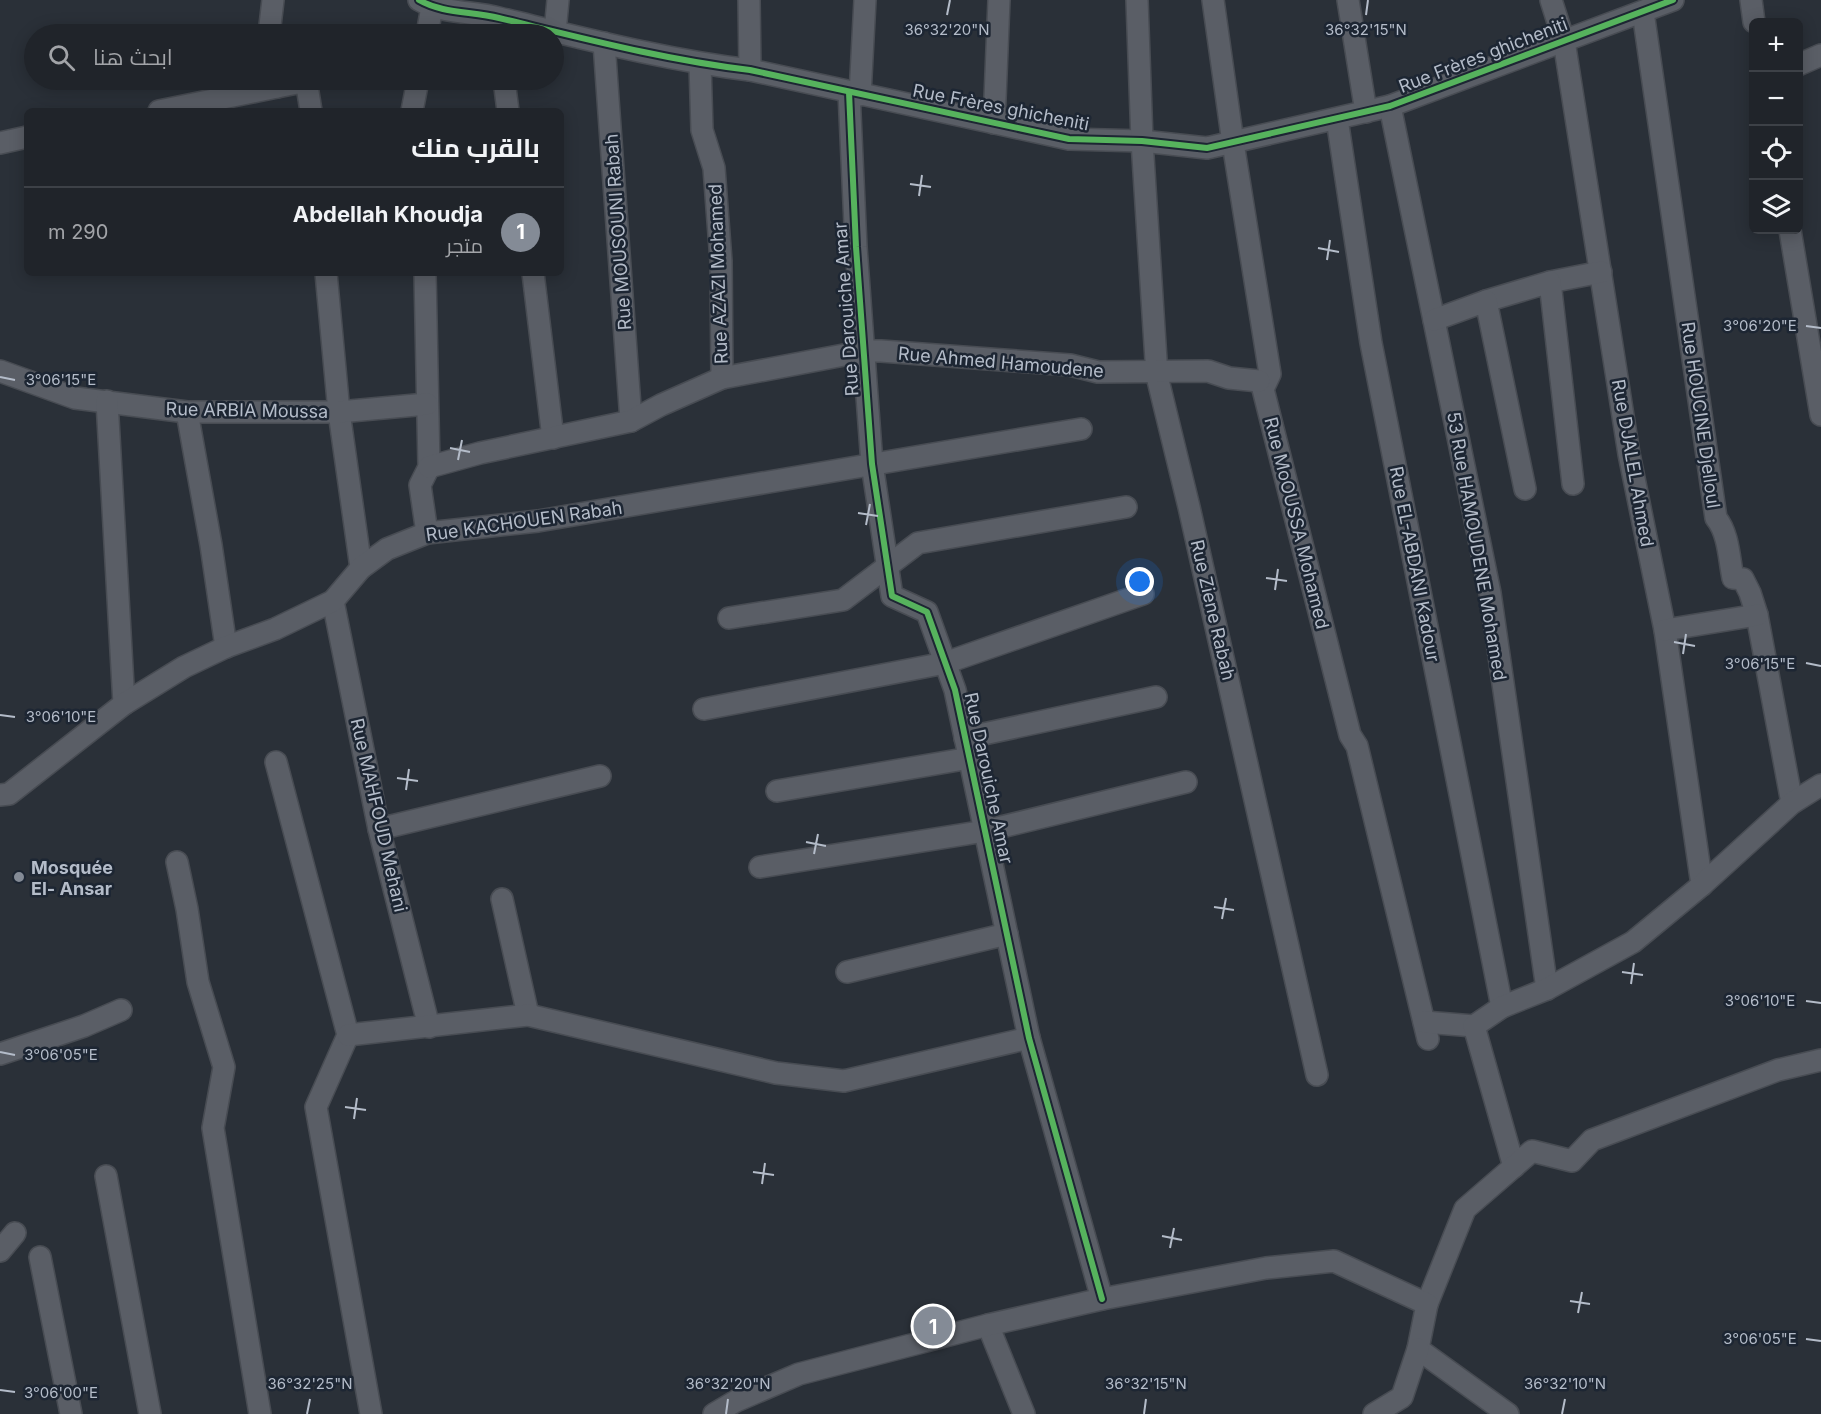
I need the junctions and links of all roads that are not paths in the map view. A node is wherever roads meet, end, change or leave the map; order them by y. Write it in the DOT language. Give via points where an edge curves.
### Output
graph roads {
  1 [pos="273,0"];
  2 [pos="558,0"];
  3 [pos="749,0"];
  4 [pos="865,0"];
  5 [pos="999,0"];
  6 [pos="1137,0"];
  7 [pos="1213,0"];
  8 [pos="1348,0"];
  9 [pos="1551,0"];
  10 [pos="1673,0"];
  11 [pos="1750,0"];
  12 [pos="425,4"];
  13 [pos="461,6"];
  14 [pos="1643,12"];
  15 [pos="1753,18"];
  16 [pos="270,24"];
  17 [pos="426,24"];
  18 [pos="493,24"];
  19 [pos="556,24"];
  20 [pos="564,35"];
  21 [pos="1564,41"];
  22 [pos="604,43"];
  23 [pos="1821,55"];
  24 [pos="1803,63"];
  25 [pos="700,64"];
  26 [pos="750,70"];
  27 [pos="247,90"];
  28 [pos="308,90"];
  29 [pos="416,90"];
  30 [pos="505,90"];
  31 [pos="855,94"];
  32 [pos="1390,106"];
  33 [pos="172,108"];
  34 [pos="311,108"];
  35 [pos="413,108"];
  36 [pos="508,108"];
  37 [pos="1366,112"];
  38 [pos="1337,118"];
  39 [pos="994,123"];
  40 [pos="24,138"];
  41 [pos="1142,141"];
  42 [pos="0,142"];
  43 [pos="1233,143"];
  44 [pos="1791,234"];
  45 [pos="1601,272"];
  46 [pos="326,276"];
  47 [pos="425,276"];
  48 [pos="533,276"];
  49 [pos="1550,282"];
  50 [pos="1486,301"];
  51 [pos="1434,320"];
  52 [pos="865,351"];
  53 [pos="0,371"];
  54 [pos="1156,371"];
  55 [pos="722,378"];
  56 [pos="1259,381"];
  57 [pos="107,401"];
  58 [pos="427,404"];
  59 [pos="187,412"];
  60 [pos="339,412"];
  61 [pos="1821,415"];
  62 [pos="631,421"];
  63 [pos="1081,429"];
  64 [pos="553,438"];
  65 [pos="872,464"];
  66 [pos="429,466"];
  67 [pos="1573,484"];
  68 [pos="1525,489"];
  69 [pos="1126,507"];
  70 [pos="427,532"];
  71 [pos="887,567"];
  72 [pos="361,568"];
  73 [pos="1143,594"];
  74 [pos="333,601"];
  75 [pos="1757,615"];
  76 [pos="729,618"];
  77 [pos="1665,630"];
  78 [pos="226,647"];
  79 [pos="945,663"];
  80 [pos="1156,697"];
  81 [pos="124,705"];
  82 [pos="704,709"];
  83 [pos="968,748"];
  84 [pos="276,762"];
  85 [pos="600,776"];
  86 [pos="1186,782"];
  87 [pos="1821,785"];
  88 [pos="777,791"];
  89 [pos="0,795"];
  90 [pos="1792,803"];
  91 [pos="379,829"];
  92 [pos="985,831"];
  93 [pos="177,862"];
  94 [pos="759,867"];
  95 [pos="1702,885"];
  96 [pos="502,899"];
  97 [pos="1007,934"];
  98 [pos="847,972"];
  99 [pos="1547,989"];
  100 [pos="1502,1007"];
  101 [pos="121,1010"];
  102 [pos="528,1015"];
  103 [pos="1474,1026"];
  104 [pos="429,1027"];
  105 [pos="348,1035"];
  106 [pos="1029,1038"];
  107 [pos="0,1054"];
  108 [pos="1821,1060"];
  109 [pos="1317,1075"];
  110 [pos="1514,1167"];
  111 [pos="106,1176"];
  112 [pos="15,1233"];
  113 [pos="0,1251"];
  114 [pos="40,1257"];
  115 [pos="1102,1299"];
  116 [pos="1427,1304"];
  117 [pos="988,1325"];
  118 [pos="1418,1348"];
  119 [pos="1398,1406"];
  120 [pos="70,1414"];
  121 [pos="150,1414"];
  122 [pos="260,1414"];
  123 [pos="371,1414"];
  124 [pos="714,1414"];
  125 [pos="1024,1414"];
  126 [pos="1374,1414"];
  127 [pos="1508,1414"];
  1 -- 16 [label="street"];
  2 -- 19 [label="street"];
  3 -- 26 [label="street"];
  4 -- 31 [label="street, Rue Darouiche Amar"];
  5 -- 39 [label="street"];
  6 -- 41 [label="street, Rue Ziene Rabah"];
  7 -- 43 [label="street, Rue MoOUSSA Mohamed"];
  8 -- 37 [label="street"];
  9 -- 21 [label="street, Rue DJALEL Ahmed"];
  10 -- 14 [label="street, Rue Frères ghicheniti"];
  11 -- 15 [label="street"];
  12 -- 13 [label="street, Rue Frères ghicheniti"];
  12 -- 17 [label="street"];
  13 -- 18 [label="street, Rue Frères ghicheniti"];
  14 -- 21 [label="street, Rue Frères ghicheniti"];
  14 -- 75 [label="street, Rue HOUCINE Djelloul" via="1716,518 1726,541 1733,578 1743,579"];
  20 -- 22 [label="street, Rue Frères ghicheniti"];
  21 -- 32 [label="street, Rue Frères ghicheniti"];
  21 -- 45 [label="street, Rue DJALEL Ahmed"];
  22 -- 25 [label="street, Rue Frères ghicheniti"];
  22 -- 62 [label="street, Rue MOUSOUNI Rabah"];
  23 -- 24 [label="street"];
  25 -- 26 [label="street, Rue Frères ghicheniti"];
  25 -- 55 [label="street, Rue AZAZI Mohamed" via="702,130 714,168 721,261"];
  26 -- 31 [label="street, Rue Frères ghicheniti"];
  27 -- 33 [label="street"];
  28 -- 34 [label="street"];
  29 -- 35 [label="street"];
  30 -- 36 [label="street"];
  31 -- 39 [label="street, Rue Frères ghicheniti"];
  31 -- 52 [label="street, Rue Darouiche Amar" via="856,247"];
  32 -- 37 [label="street, Rue Frères ghicheniti"];
  32 -- 51 [label="street, 53 Rue HAMOUDENE Mohamed"];
  37 -- 38 [label="street, Rue Frères ghicheniti"];
  38 -- 43 [label="street, Rue Frères ghicheniti"];
  38 -- 100 [label="street, Rue EL-ABDANI Kadour" via="1371,343"];
  39 -- 41 [label="street, Rue Frères ghicheniti" via="1069,139"];
  40 -- 42 [label="street"];
  41 -- 43 [label="street, Rue Frères ghicheniti" via="1207,148"];
  41 -- 54 [label="street, Rue Ziene Rabah"];
  43 -- 103 [label="street, Rue MoOUSSA Mohamed" via="1270,374 1263,389 1350,735 1357,746 1426,1030"];
  44 -- 61 [label="street"];
  45 -- 49 [label="street"];
  45 -- 77 [label="street, Rue DJALEL Ahmed" via="1629,453"];
  46 -- 60 [label="street"];
  47 -- 58 [label="street"];
  48 -- 64 [label="street"];
  49 -- 50 [label="street"];
  49 -- 67 [label="street"];
  50 -- 51 [label="street"];
  50 -- 68 [label="street"];
  51 -- 99 [label="street, 53 Rue HAMOUDENE Mohamed" via="1490,593"];
  52 -- 54 [label="street, Rue Ahmed Hamoudene" via="1070,364 1098,372"];
  52 -- 55 [label="street, Rue Ahmed Hamoudene"];
  52 -- 65 [label="street, Rue Darouiche Amar"];
  53 -- 57 [label="street, Rue ARBIA Moussa" via="75,398"];
  54 -- 56 [label="street, Rue Ahmed Hamoudene" via="1208,371"];
  54 -- 109 [label="street, Rue Ziene Rabah"];
  55 -- 62 [label="street, Rue Ahmed Hamoudene"];
  57 -- 59 [label="street, Rue ARBIA Moussa"];
  57 -- 81 [label="street"];
  58 -- 60 [label="street, Rue ARBIA Moussa"];
  58 -- 66 [label="street"];
  59 -- 60 [label="street, Rue ARBIA Moussa"];
  59 -- 78 [label="street"];
  60 -- 72 [label="street"];
  62 -- 64 [label="street, Rue Ahmed Hamoudene"];
  63 -- 65 [label="street, Rue KACHOUEN Rabah"];
  64 -- 66 [label="street, Rue Ahmed Hamoudene"];
  65 -- 70 [label="street, Rue KACHOUEN Rabah" via="538,521"];
  65 -- 71 [label="street, Rue Darouiche Amar"];
  66 -- 70 [label="street" via="420,485"];
  69 -- 71 [label="street" via="918,543"];
  70 -- 72 [label="street, Rue KACHOUEN Rabah" via="387,549"];
  71 -- 76 [label="street" via="843,600"];
  71 -- 79 [label="street, Rue Darouiche Amar" via="892,596 927,612"];
  72 -- 74 [label="street, Rue KACHOUEN Rabah"];
  73 -- 79 [label="street"];
  74 -- 78 [label="street, Rue KACHOUEN Rabah"];
  74 -- 91 [label="street, Rue MAHFOUD Mehani"];
  75 -- 77 [label="street"];
  75 -- 90 [label="street, Rue HOUCINE Djelloul"];
  77 -- 95 [label="street, Rue DJALEL Ahmed"];
  78 -- 81 [label="street, Rue KACHOUEN Rabah" via="184,667"];
  79 -- 82 [label="street"];
  79 -- 83 [label="street, Rue Darouiche Amar"];
  80 -- 83 [label="street"];
  81 -- 89 [label="street, Rue KACHOUEN Rabah" via="9,794"];
  83 -- 88 [label="street"];
  83 -- 92 [label="street, Rue Darouiche Amar"];
  84 -- 105 [label="street"];
  85 -- 91 [label="street"];
  86 -- 92 [label="street"];
  87 -- 90 [label="street"];
  90 -- 95 [label="street"];
  91 -- 104 [label="street, Rue MAHFOUD Mehani"];
  92 -- 94 [label="street"];
  92 -- 97 [label="street, Rue Darouiche Amar"];
  93 -- 122 [label="street" via="198,982 224,1067 213,1128"];
  95 -- 99 [label="street" via="1633,942"];
  96 -- 102 [label="street"];
  97 -- 98 [label="street"];
  97 -- 106 [label="street, Rue Darouiche Amar"];
  99 -- 100 [label="street"];
  100 -- 103 [label="street"];
  101 -- 107 [label="street"];
  102 -- 104 [label="street"];
  102 -- 106 [label="street" via="776,1073 844,1081"];
  103 -- 110 [label="street"];
  104 -- 105 [label="street"];
  105 -- 123 [label="street" via="316,1107"];
  106 -- 115 [label="street, Rue Darouiche Amar"];
  108 -- 110 [label="street" via="1778,1070 1592,1140 1572,1161 1532,1151"];
  110 -- 116 [label="street" via="1465,1209"];
  111 -- 121 [label="street"];
  112 -- 113 [label="street"];
  114 -- 120 [label="street"];
  115 -- 116 [label="street" via="1266,1268 1334,1261"];
  115 -- 117 [label="street"];
  116 -- 118 [label="street"];
  117 -- 124 [label="street" via="799,1374"];
  117 -- 125 [label="street"];
  118 -- 119 [label="street"];
  118 -- 127 [label="street"];
  119 -- 126 [label="street"];
}
